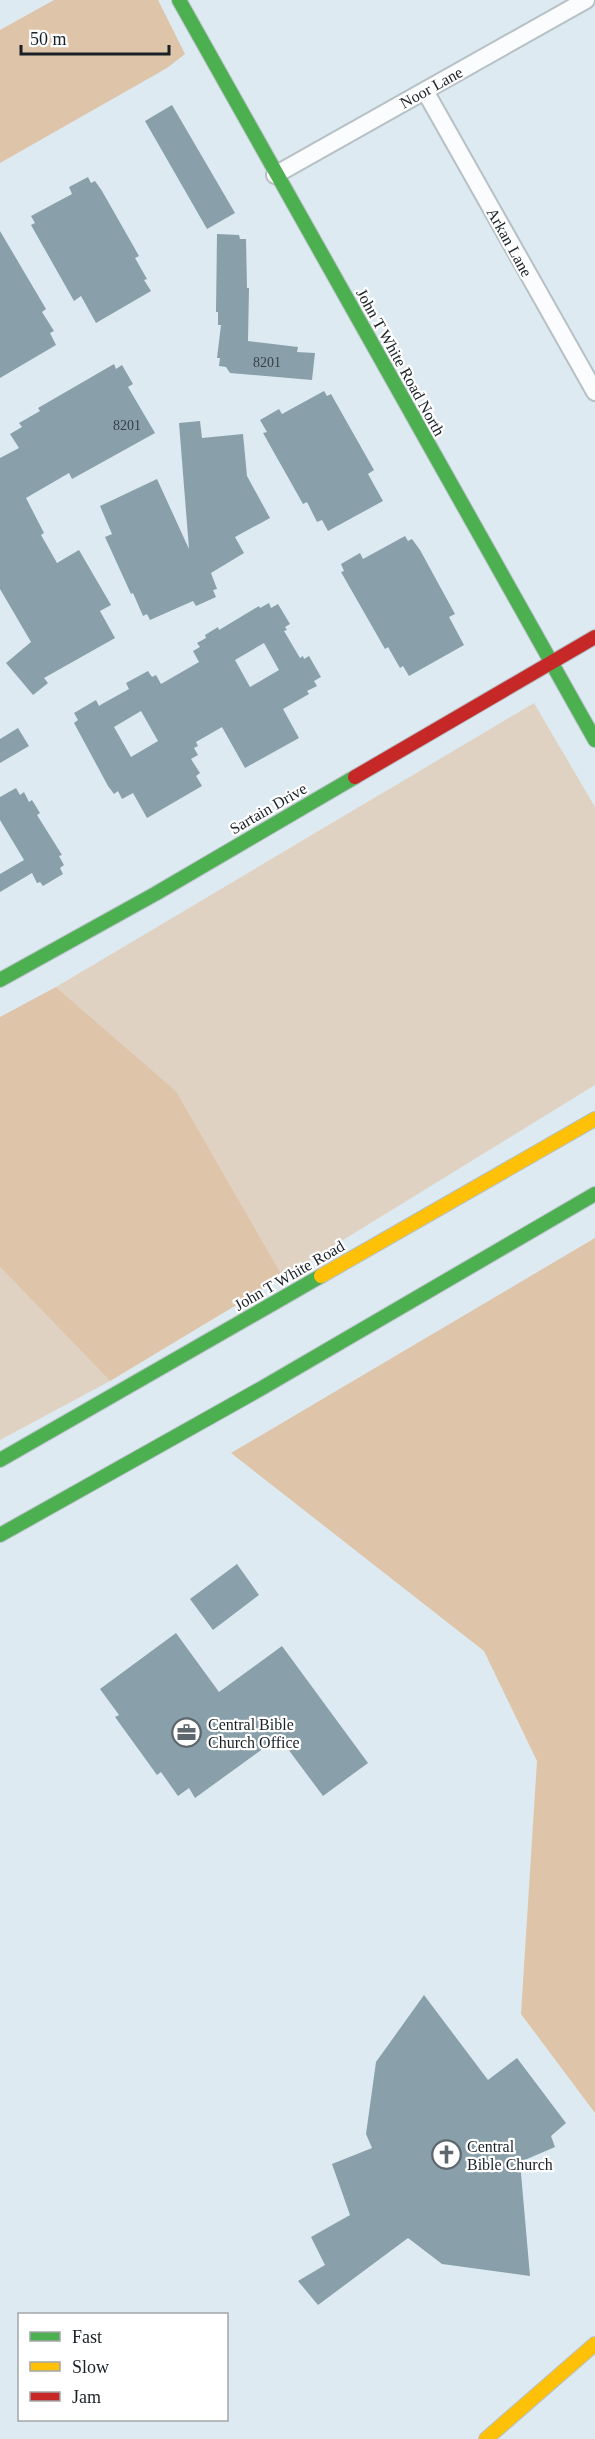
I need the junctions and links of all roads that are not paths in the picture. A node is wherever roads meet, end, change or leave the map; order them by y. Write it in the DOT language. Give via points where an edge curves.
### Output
graph roads {
  1 [pos="179,0"];
  2 [pos="586,0"];
  3 [pos="425,91"];
  4 [pos="276,175"];
  5 [pos="595,392"];
  6 [pos="595,637"];
  7 [pos="551,661"];
  8 [pos="595,740"];
  9 [pos="0,980"];
  10 [pos="595,1119"];
  11 [pos="595,1194"];
  12 [pos="0,1460"];
  13 [pos="0,1535"];
  14 [pos="595,2344"];
  15 [pos="486,2439"];
  1 -- 4 [label="street, John T White Road North"];
  2 -- 3 [label="street, Noor Lane"];
  3 -- 4 [label="street, Noor Lane"];
  3 -- 5 [label="street, Arkan Lane"];
  4 -- 7 [label="street, John T White Road North"];
  6 -- 7 [label="street, Sartain Drive"];
  7 -- 8 [label="street, John T White Road North"];
  7 -- 9 [label="street, Sartain Drive" via="155,894"];
  10 -- 12 [label="street, John T White Road"];
  11 -- 13 [label="street"];
  14 -- 15 [label="street"];
}
